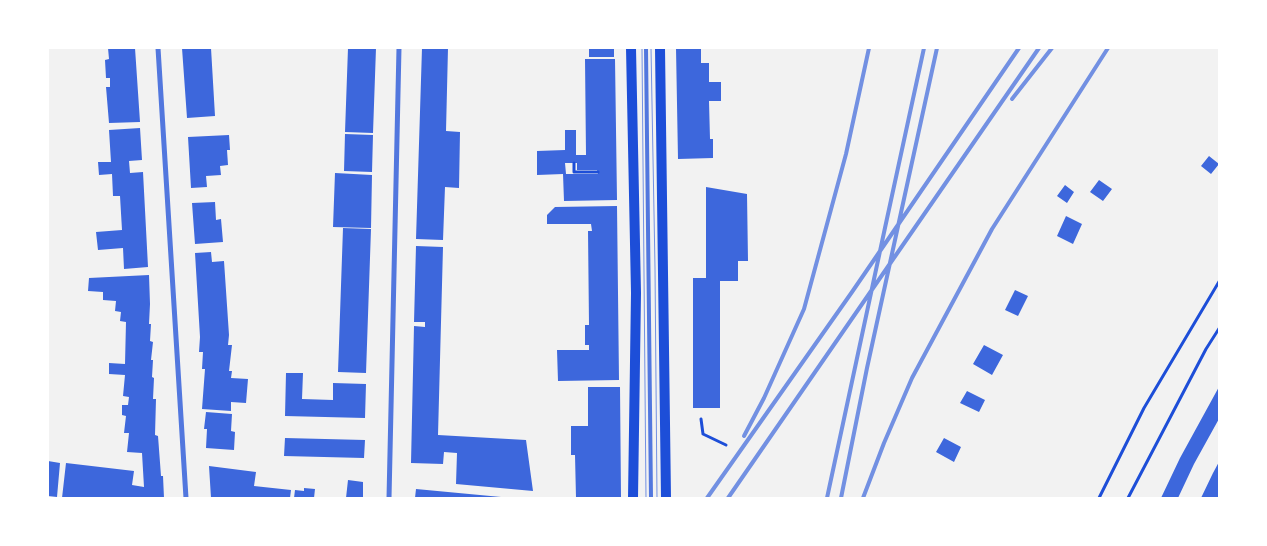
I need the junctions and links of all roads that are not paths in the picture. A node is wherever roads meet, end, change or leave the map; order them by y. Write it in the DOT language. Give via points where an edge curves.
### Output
graph roads {
  1 [pos="158,48"];
  2 [pos="399,48"];
  3 [pos="631,48"];
  4 [pos="646,48"];
  5 [pos="660,48"];
  6 [pos="186,498"];
  7 [pos="389,498"];
  8 [pos="633,498"];
  9 [pos="651,498"];
  10 [pos="666,498"];
  1 -- 6 [label="street"];
  2 -- 7 [label="street"];
  3 -- 8 [label="main road" via="636,293"];
  4 -- 9 [label="lane"];
  5 -- 10 [label="main road"];
}
